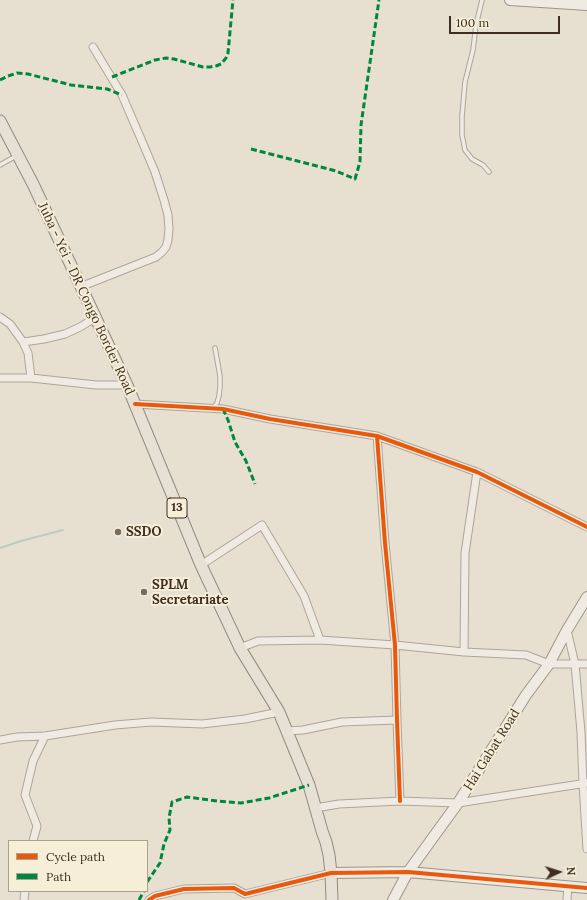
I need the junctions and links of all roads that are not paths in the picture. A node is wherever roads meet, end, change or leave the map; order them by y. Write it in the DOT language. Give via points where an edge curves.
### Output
graph roads {
  1 [pos="482,0"];
  2 [pos="510,0"];
  3 [pos="587,5"];
  4 [pos="93,47"];
  5 [pos="0,121"];
  6 [pos="18,155"];
  7 [pos="0,165"];
  8 [pos="489,172"];
  9 [pos="80,287"];
  10 [pos="0,317"];
  11 [pos="95,318"];
  12 [pos="23,342"];
  13 [pos="215,348"];
  14 [pos="0,378"];
  15 [pos="31,378"];
  16 [pos="127,385"];
  17 [pos="135,404"];
  18 [pos="212,409"];
  19 [pos="377,436"];
  20 [pos="477,472"];
  21 [pos="587,527"];
  22 [pos="200,565"];
  23 [pos="587,597"];
  24 [pos="567,630"];
  25 [pos="320,640"];
  26 [pos="395,645"];
  27 [pos="240,648"];
  28 [pos="464,652"];
  29 [pos="548,664"];
  30 [pos="575,664"];
  31 [pos="587,664"];
  32 [pos="279,712"];
  33 [pos="397,720"];
  34 [pos="287,731"];
  35 [pos="45,736"];
  36 [pos="0,740"];
  37 [pos="585,784"];
  38 [pos="400,800"];
  39 [pos="458,803"];
  40 [pos="315,808"];
  41 [pos="33,840"];
  42 [pos="587,849"];
  43 [pos="408,872"];
  44 [pos="331,873"];
  45 [pos="568,886"];
  46 [pos="587,888"];
  47 [pos="149,900"];
  48 [pos="332,900"];
  49 [pos="393,900"];
  50 [pos="567,900"];
  1 -- 8 [label="lane" via="465,82 462,135 465,150"];
  2 -- 3 [label="street"];
  4 -- 9 [label="street" via="122,95 155,172 168,215 169,229 166,247 156,257"];
  5 -- 6 [label="main road, Juba - Yei - DR Congo Border Road / 13"];
  6 -- 7 [label="lane"];
  6 -- 9 [label="main road, Juba - Yei - DR Congo Border Road / 13"];
  9 -- 11 [label="main road, Juba - Yei - DR Congo Border Road / 13"];
  10 -- 12 [label="street" via="10,324"];
  11 -- 12 [label="street" via="65,334"];
  11 -- 16 [label="main road, Juba - Yei - DR Congo Border Road / 13"];
  12 -- 15 [label="street" via="28,353"];
  13 -- 18 [label="lane" via="220,387 217,403"];
  14 -- 15 [label="street"];
  15 -- 16 [label="street" via="96,385"];
  16 -- 17 [label="main road, Juba - Yei - DR Congo Border Road / 13"];
  17 -- 18 [label="street"];
  17 -- 22 [label="main road, Juba - Yei - DR Congo Border Road / 13"];
  18 -- 19 [label="street"];
  19 -- 20 [label="street"];
  19 -- 26 [label="street"];
  20 -- 21 [label="street"];
  20 -- 28 [label="street" via="465,553"];
  22 -- 25 [label="street" via="262,525 304,596"];
  22 -- 27 [label="main road, Juba - Yei - DR Congo Border Road / 13"];
  23 -- 24 [label="street, Hai Gabat Road"];
  24 -- 29 [label="street, Hai Gabat Road"];
  24 -- 30 [label="street"];
  25 -- 26 [label="street"];
  25 -- 27 [label="street" via="258,641"];
  26 -- 28 [label="street"];
  26 -- 33 [label="street"];
  27 -- 32 [label="main road, Juba - Yei - DR Congo Border Road / 13"];
  28 -- 29 [label="street" via="526,655"];
  29 -- 30 [label="street"];
  29 -- 39 [label="street, Hai Gabat Road"];
  30 -- 31 [label="street"];
  30 -- 37 [label="street"];
  32 -- 34 [label="main road, Juba - Yei - DR Congo Border Road / 13"];
  32 -- 35 [label="street" via="202,724 151,722"];
  33 -- 34 [label="street" via="342,722"];
  33 -- 38 [label="street"];
  34 -- 40 [label="main road, Juba - Yei - DR Congo Border Road / 13" via="309,785"];
  35 -- 36 [label="street"];
  35 -- 41 [label="street" via="34,761 25,795 37,826"];
  37 -- 39 [label="street"];
  37 -- 42 [label="street"];
  38 -- 39 [label="street"];
  38 -- 40 [label="street"];
  39 -- 43 [label="street, Hai Gabat Road"];
  40 -- 44 [label="main road, Juba - Yei - DR Congo Border Road / 13" via="329,855"];
  43 -- 44 [label="street"];
  43 -- 45 [label="street"];
  43 -- 49 [label="street, Hai Gabat Road"];
  44 -- 47 [label="street" via="245,894 234,888 184,889 155,896"];
  44 -- 48 [label="main road, Juba - Yei - DR Congo Border Road / 13"];
  45 -- 46 [label="street"];
  45 -- 50 [label="street"];
}
